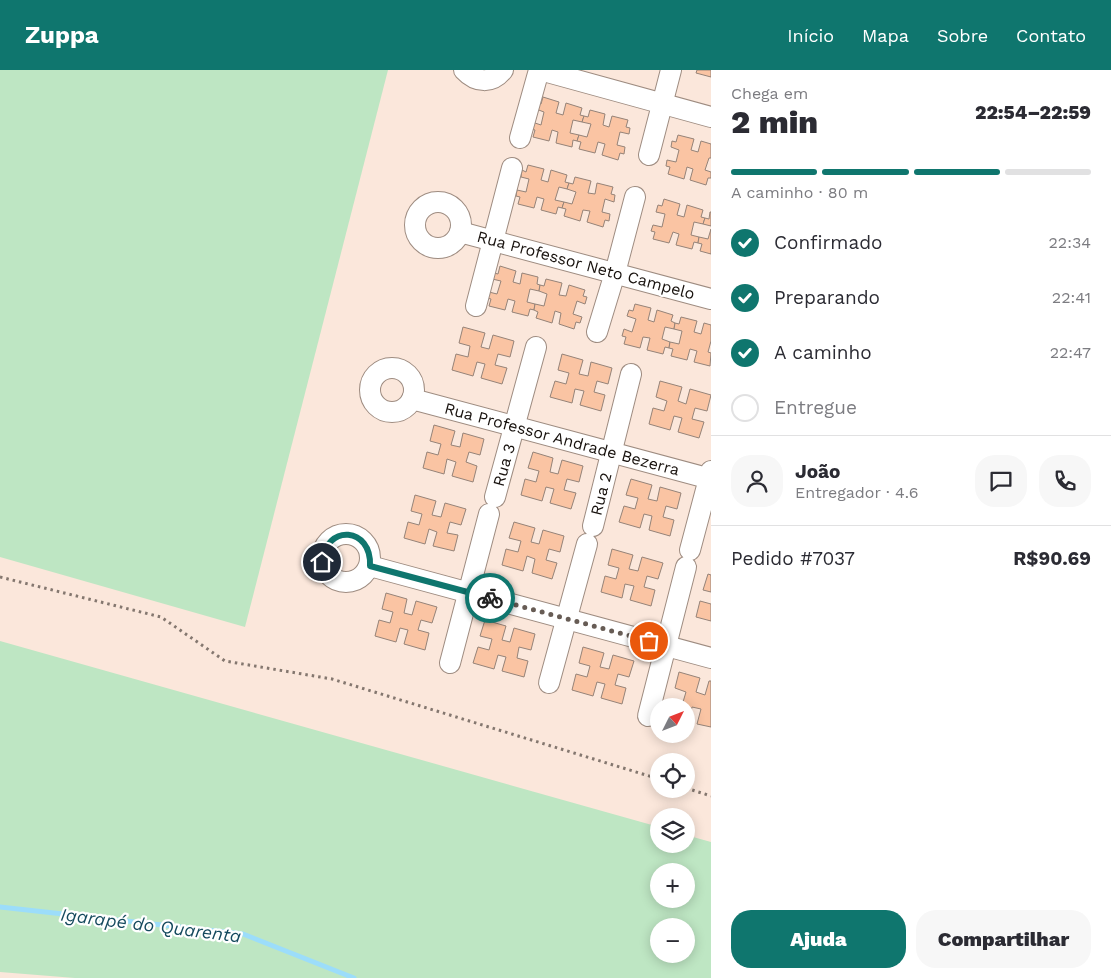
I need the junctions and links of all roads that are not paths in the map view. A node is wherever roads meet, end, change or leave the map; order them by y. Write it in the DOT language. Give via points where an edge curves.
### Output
graph roads {
  1 [pos="464,70"];
  2 [pos="503,70"];
  3 [pos="539,70"];
  4 [pos="671,70"];
  5 [pos="663,104"];
  6 [pos="711,117"];
  7 [pos="520,138"];
  8 [pos="649,155"];
  9 [pos="512,168"];
  10 [pos="635,197"];
  11 [pos="460,232"];
  12 [pos="493,240"];
  13 [pos="615,274"];
  14 [pos="711,299"];
  15 [pos="476,306"];
  16 [pos="597,332"];
  17 [pos="536,347"];
  18 [pos="632,374"];
  19 [pos="412,399"];
  20 [pos="515,426"];
  21 [pos="612,452"];
  22 [pos="710,476"];
  23 [pos="370,566"];
  24 [pos="468,592"];
  25 [pos="567,618"];
  26 [pos="665,645"];
  27 [pos="711,658"];
  28 [pos="450,662"];
  29 [pos="549,683"];
  30 [pos="648,716"];
  1 -- 2 [label="street" via="473,78 484,81 494,79"];
  3 -- 5 [label="street"];
  3 -- 7 [label="street"];
  4 -- 5 [label="street"];
  5 -- 6 [label="street"];
  5 -- 8 [label="street"];
  9 -- 12 [label="street"];
  10 -- 13 [label="street"];
  11 -- 12 [label="street, Rua Professor Neto Campelo"];
  12 -- 13 [label="street, Rua Professor Neto Campelo"];
  12 -- 15 [label="street"];
  13 -- 14 [label="street, Rua Professor Neto Campelo"];
  13 -- 16 [label="street"];
  17 -- 20 [label="street, Rua 3"];
  18 -- 21 [label="street, Rua 2"];
  19 -- 20 [label="street, Rua Professor Andrade Bezerra"];
  20 -- 21 [label="street, Rua Professor Andrade Bezerra"];
  20 -- 24 [label="street, Rua 3"];
  21 -- 22 [label="street, Rua Professor Andrade Bezerra"];
  21 -- 25 [label="street, Rua 2"];
  22 -- 26 [label="street"];
  23 -- 24 [label="street"];
  24 -- 25 [label="street"];
  24 -- 28 [label="street, Rua 3"];
  25 -- 26 [label="street"];
  25 -- 29 [label="street, Rua 2"];
  26 -- 27 [label="street"];
  26 -- 30 [label="street"];
}
